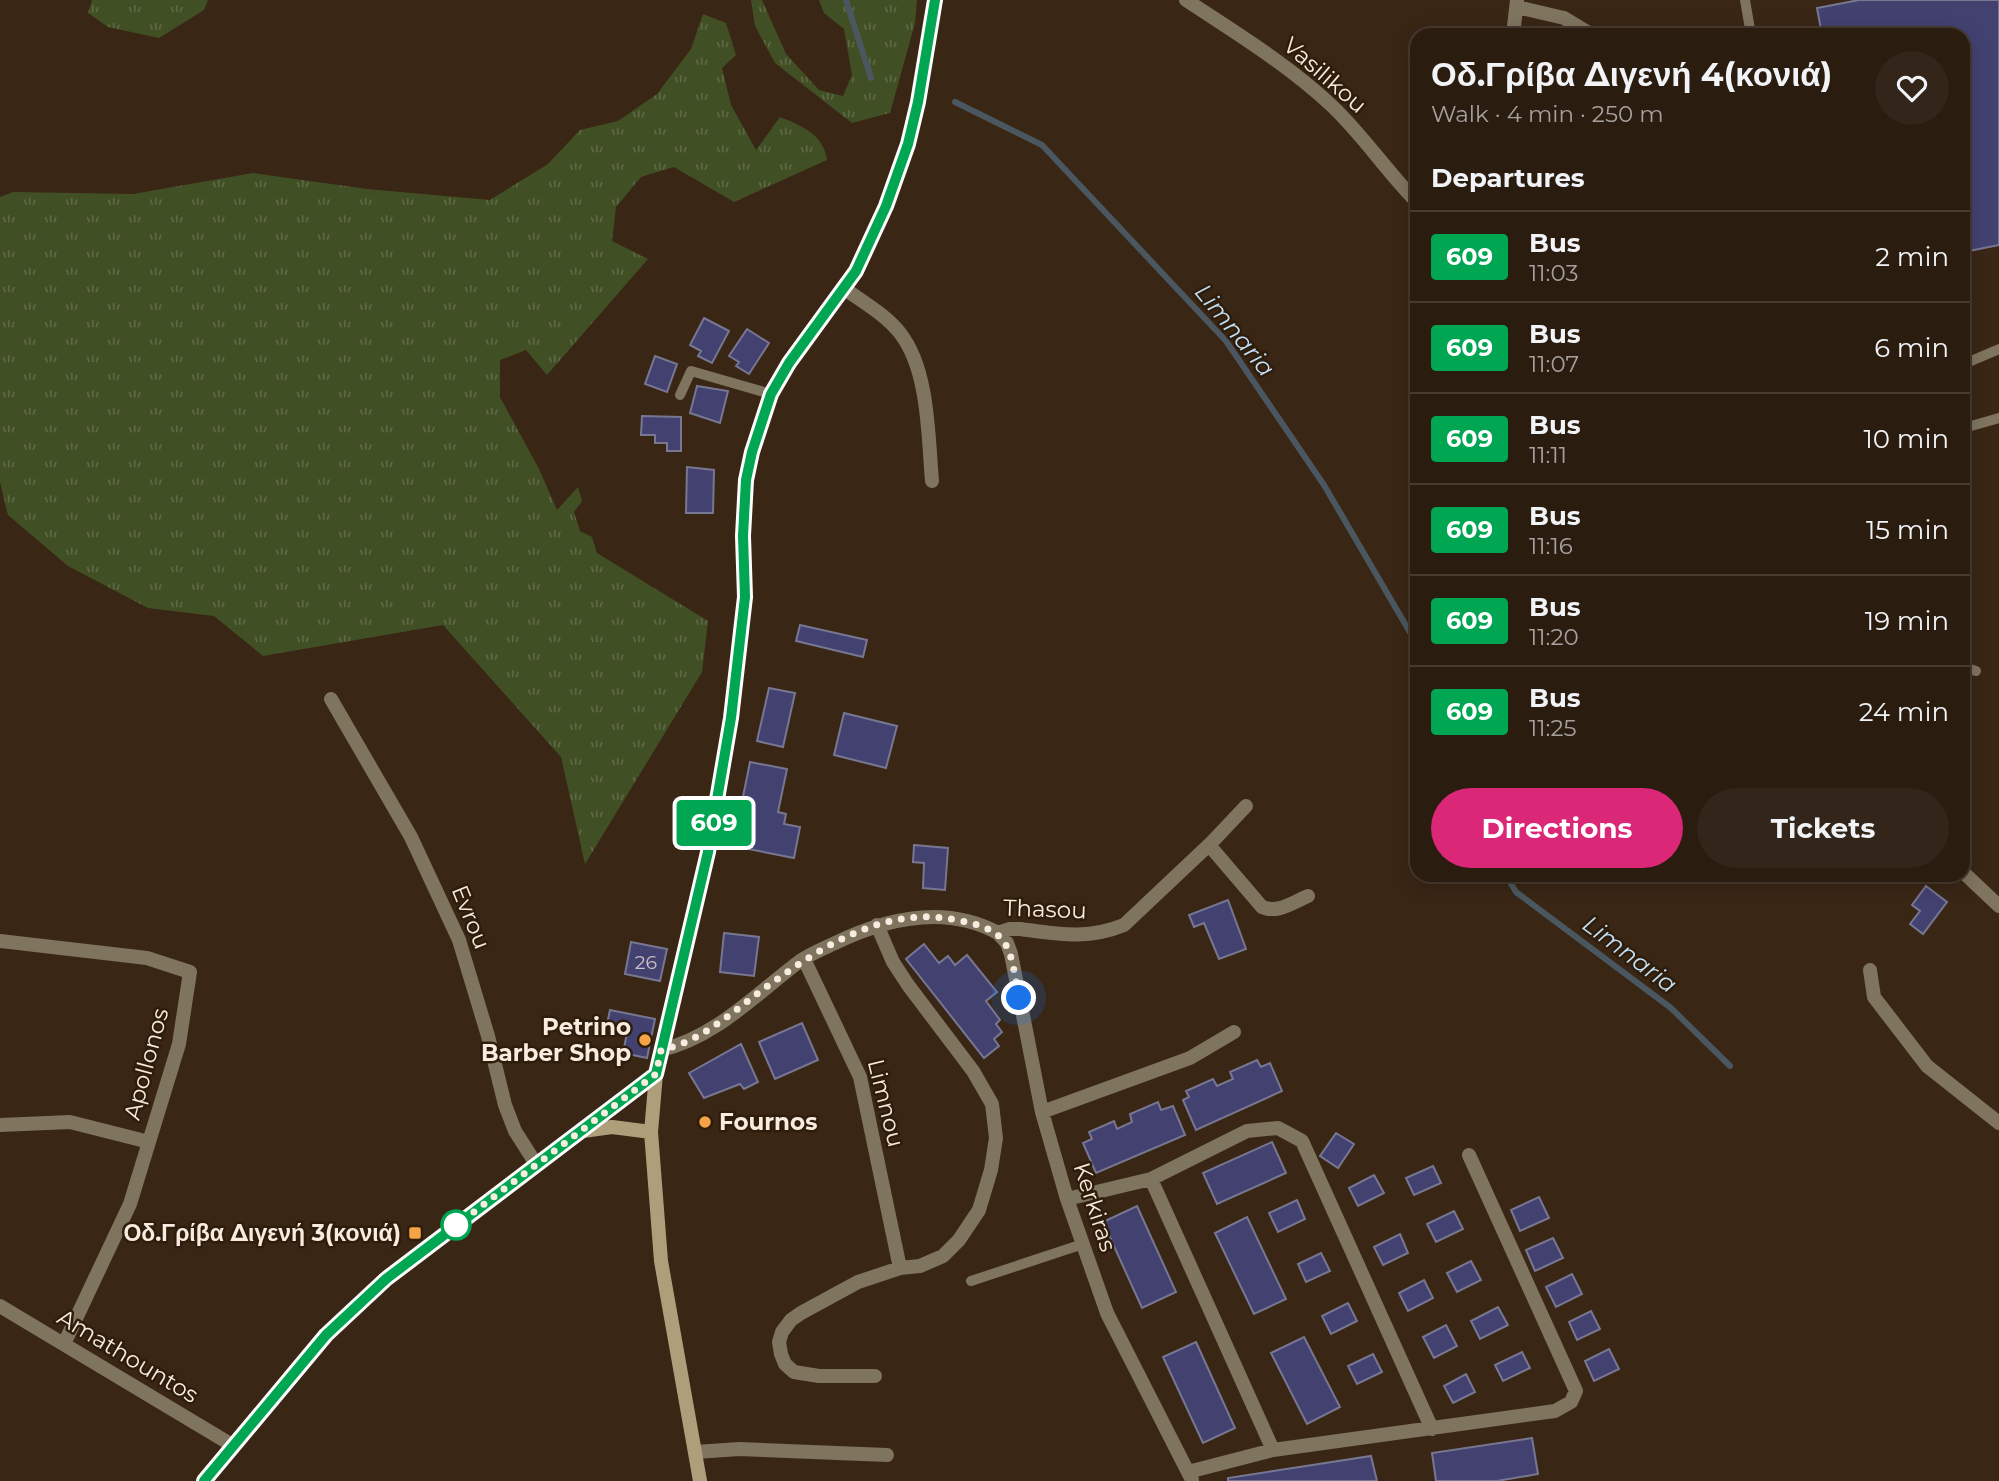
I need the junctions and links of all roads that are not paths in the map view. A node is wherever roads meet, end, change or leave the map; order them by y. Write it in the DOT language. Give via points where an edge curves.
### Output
graph roads {
  1 [pos="935,0"];
  2 [pos="1186,0"];
  3 [pos="1745,0"];
  4 [pos="1517,3"];
  5 [pos="1514,28"];
  6 [pos="1583,28"];
  7 [pos="1750,28"];
  8 [pos="1410,194"];
  9 [pos="845,289"];
  10 [pos="1999,349"];
  11 [pos="1970,362"];
  12 [pos="771,394"];
  13 [pos="680,395"];
  14 [pos="1999,418"];
  15 [pos="1970,426"];
  16 [pos="932,481"];
  17 [pos="1970,669"];
  18 [pos="1976,671"];
  19 [pos="331,699"];
  20 [pos="1246,806"];
  21 [pos="1209,845"];
  22 [pos="1970,879"];
  23 [pos="1308,896"];
  24 [pos="1999,906"];
  25 [pos="877,925"];
  26 [pos="998,933"];
  27 [pos="0,941"];
  28 [pos="804,959"];
  29 [pos="1870,970"];
  30 [pos="1234,1032"];
  31 [pos="661,1050"];
  32 [pos="656,1074"];
  33 [pos="1042,1112"];
  34 [pos="1999,1123"];
  35 [pos="0,1125"];
  36 [pos="579,1132"];
  37 [pos="651,1132"];
  38 [pos="149,1142"];
  39 [pos="1469,1155"];
  40 [pos="536,1164"];
  41 [pos="1151,1179"];
  42 [pos="1067,1199"];
  43 [pos="1083,1244"];
  44 [pos="900,1268"];
  45 [pos="971,1281"];
  46 [pos="0,1306"];
  47 [pos="64,1343"];
  48 [pos="875,1376"];
  49 [pos="1432,1429"];
  50 [pos="232,1445"];
  51 [pos="1273,1450"];
  52 [pos="696,1452"];
  53 [pos="887,1455"];
  54 [pos="1190,1477"];
  55 [pos="204,1481"];
  56 [pos="700,1481"];
  1 -- 9 [label="main road" via="908,144 873,238"];
  2 -- 8 [label="street, Vasilikou" via="1293,71 1333,107"];
  3 -- 7 [label="lane"];
  4 -- 5 [label="street"];
  4 -- 6 [label="street"];
  9 -- 12 [label="main road"];
  9 -- 16 [label="street" via="900,333 910,351 925,403"];
  10 -- 11 [label="lane"];
  12 -- 13 [label="lane" via="691,371"];
  12 -- 31 [label="main road" via="746,480 745,597 724,760 708,852"];
  14 -- 15 [label="lane"];
  17 -- 18 [label="lane"];
  19 -- 40 [label="street, Evrou" via="411,837 459,940 505,1105"];
  20 -- 21 [label="street, Thasou"];
  21 -- 23 [label="street" via="1262,907 1280,909"];
  21 -- 26 [label="street, Thasou" via="1140,912 1106,933 1087,936 1010,929"];
  22 -- 24 [label="street"];
  25 -- 26 [label="street, Thasou" via="937,917"];
  25 -- 28 [label="street, Thasou"];
  25 -- 44 [label="street" via="908,985 973,1071 992,1104 995,1122 995,1154 973,1222 943,1256"];
  26 -- 33 [label="street, Kerkiras" via="1011,954"];
  27 -- 38 [label="street, Apollonos" via="147,958 190,972 179,1044"];
  28 -- 31 [label="street, Thasou" via="702,1035"];
  28 -- 44 [label="street, Limnou" via="860,1077"];
  29 -- 34 [label="street" via="1874,997 1927,1066"];
  30 -- 33 [label="street" via="1190,1058"];
  31 -- 32 [label="main road"];
  32 -- 36 [label="main road"];
  32 -- 37 [label="main road"];
  33 -- 42 [label="street, Kerkiras"];
  35 -- 38 [label="street" via="70,1122"];
  36 -- 37 [label="main road" via="612,1127"];
  36 -- 40 [label="main road"];
  37 -- 52 [label="main road" via="661,1261"];
  38 -- 47 [label="street, Apollonos" via="130,1204"];
  39 -- 49 [label="street" via="1576,1391 1571,1402 1555,1411"];
  40 -- 50 [label="main road" via="386,1279 326,1335"];
  41 -- 42 [label="street"];
  41 -- 49 [label="street" via="1247,1131 1278,1128 1302,1141"];
  41 -- 51 [label="street"];
  42 -- 43 [label="street, Kerkiras"];
  43 -- 45 [label="lane"];
  43 -- 54 [label="street, Kerkiras" via="1107,1313"];
  44 -- 48 [label="street" via="858,1282 801,1313 791,1320 779,1342 785,1364 794,1372"];
  46 -- 47 [label="street, Amathountos"];
  47 -- 50 [label="street, Amathountos"];
  49 -- 51 [label="street"];
  50 -- 55 [label="main road"];
  51 -- 54 [label="street"];
  52 -- 53 [label="street" via="739,1449"];
  52 -- 56 [label="main road"];
}
